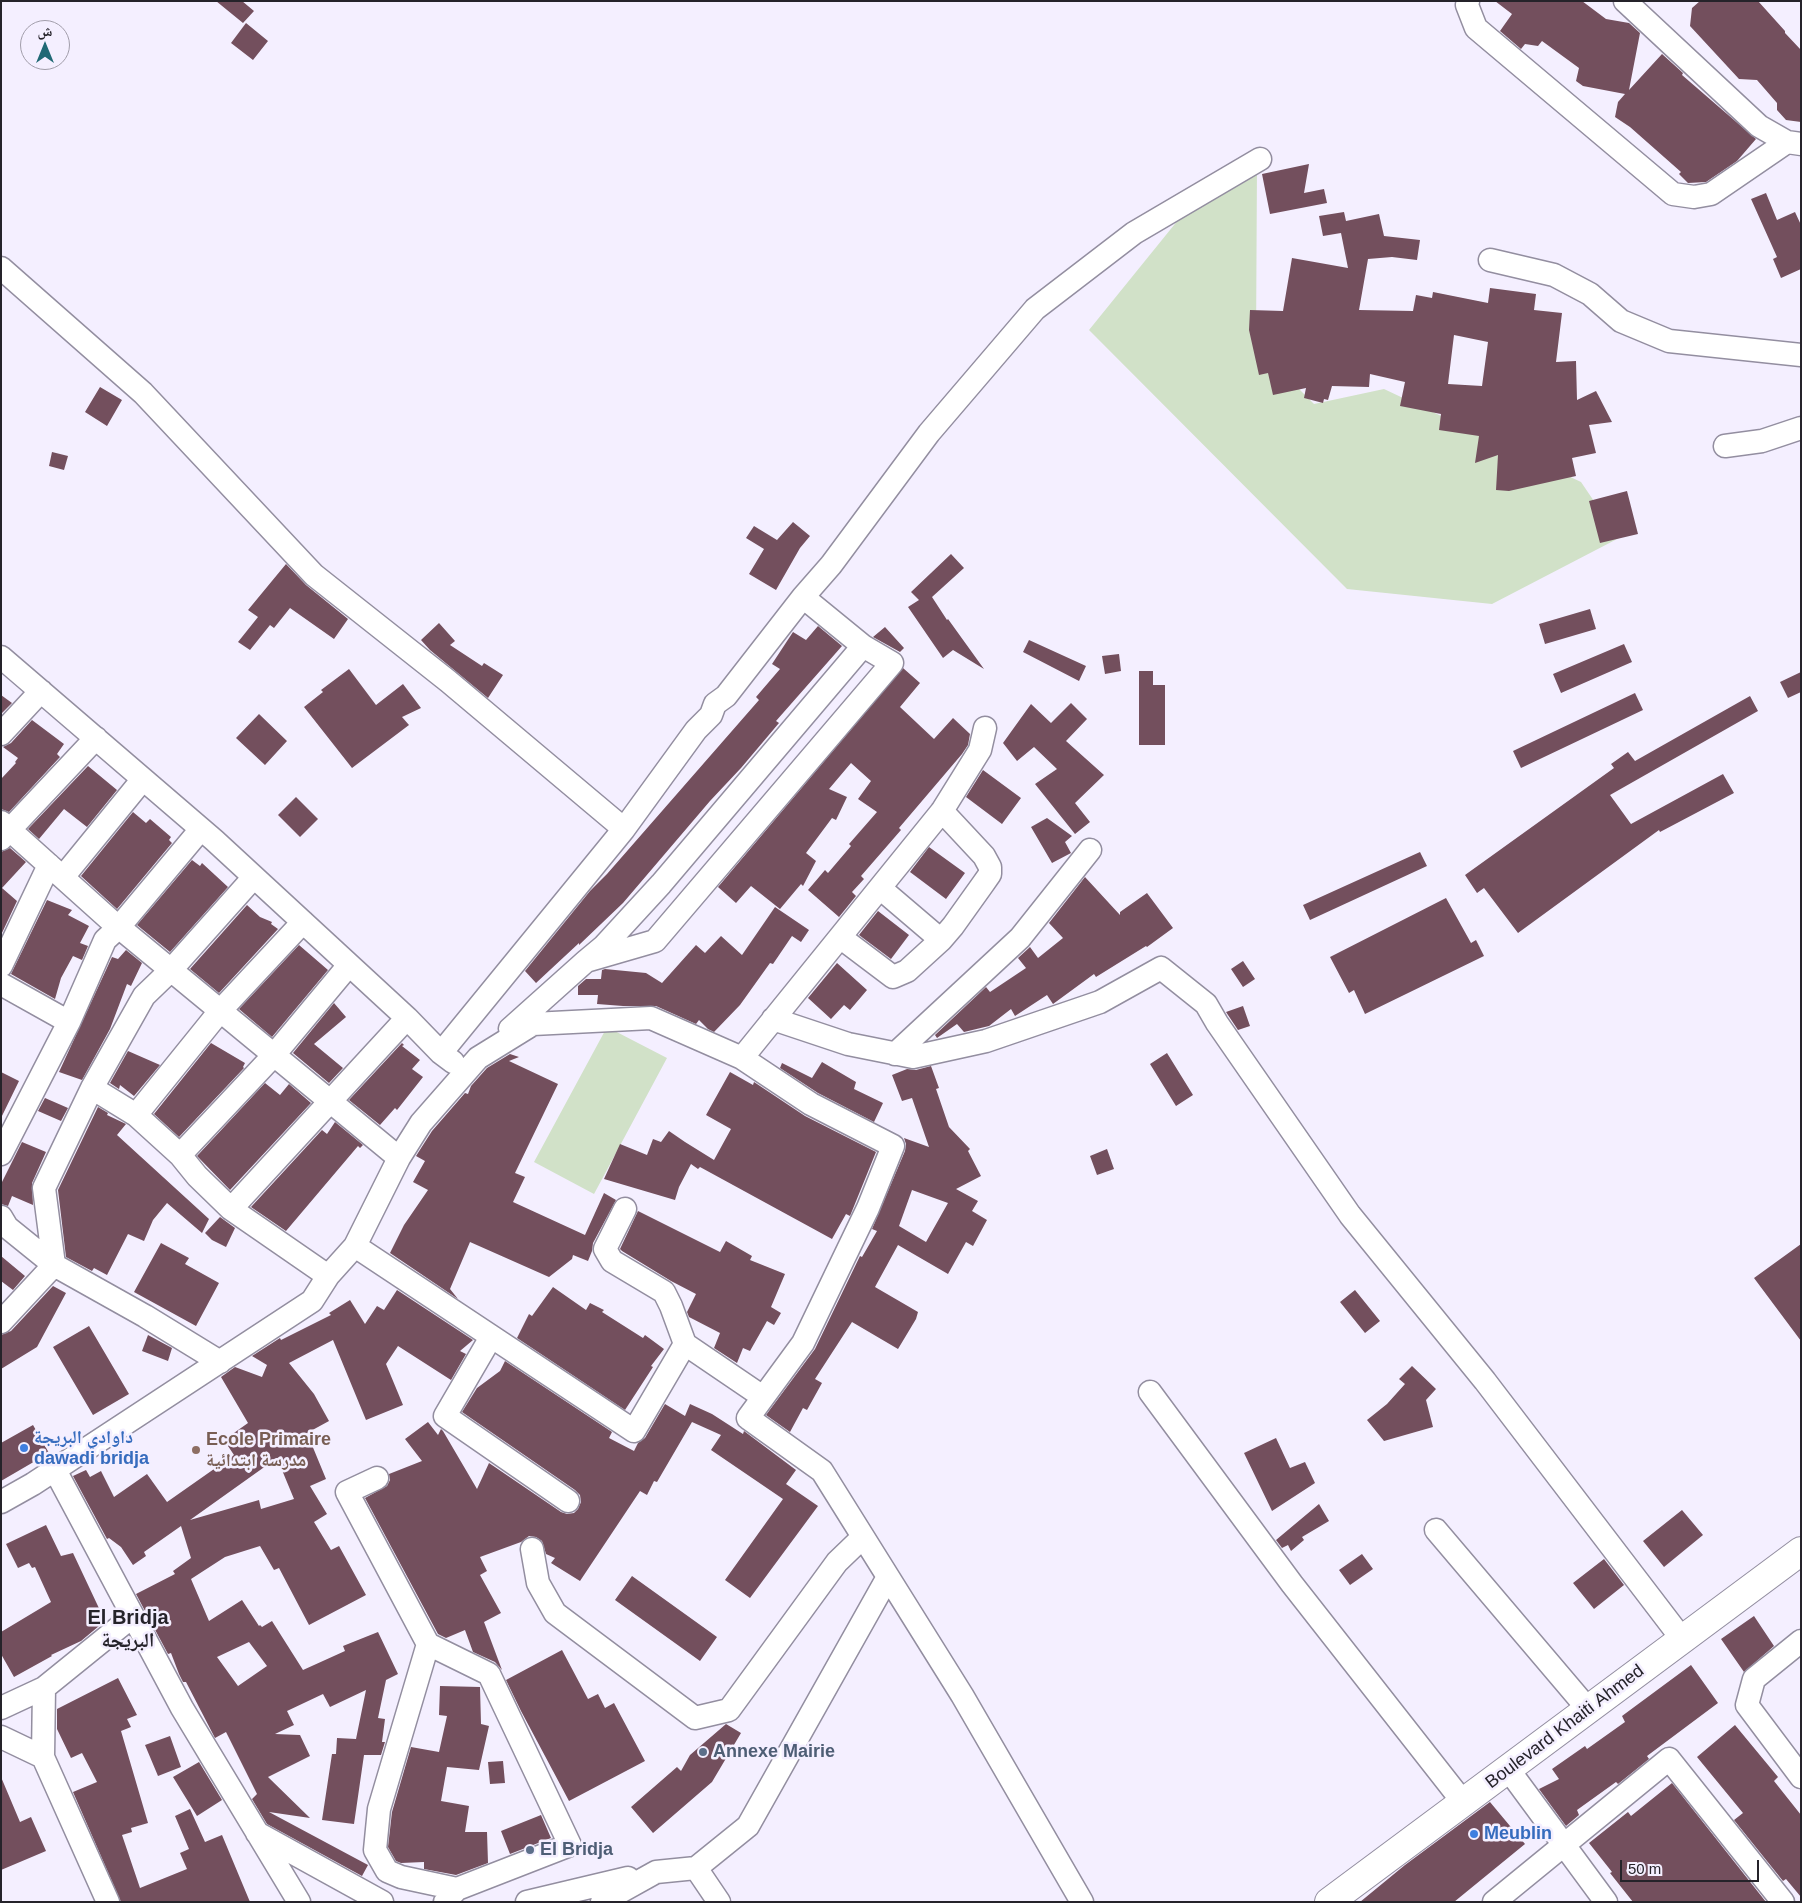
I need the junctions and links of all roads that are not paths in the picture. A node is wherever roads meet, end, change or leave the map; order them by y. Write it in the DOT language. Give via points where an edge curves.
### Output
graph roads {
  1 [pos="1468,1"];
  2 [pos="1625,1"];
  3 [pos="1794,143"];
  4 [pos="1260,159"];
  5 [pos="1490,260"];
  6 [pos="1,268"];
  7 [pos="1801,354"];
  8 [pos="1801,428"];
  9 [pos="1725,446"];
  10 [pos="803,597"];
  11 [pos="863,646"];
  12 [pos="1,657"];
  13 [pos="41,691"];
  14 [pos="985,728"];
  15 [pos="1,734"];
  16 [pos="96,738"];
  17 [pos="143,779"];
  18 [pos="942,811"];
  19 [pos="202,829"];
  20 [pos="624,829"];
  21 [pos="4,830"];
  22 [pos="1090,850"];
  23 [pos="56,871"];
  24 [pos="254,877"];
  25 [pos="880,888"];
  26 [pos="303,922"];
  27 [pos="119,927"];
  28 [pos="840,937"];
  29 [pos="941,940"];
  30 [pos="586,961"];
  31 [pos="349,965"];
  32 [pos="2,969"];
  33 [pos="171,970"];
  34 [pos="220,1011"];
  35 [pos="407,1018"];
  36 [pos="774,1019"];
  37 [pos="69,1022"];
  38 [pos="440,1053"];
  39 [pos="895,1054"];
  40 [pos="274,1055"];
  41 [pos="742,1058"];
  42 [pos="472,1065"];
  43 [pos="92,1088"];
  44 [pos="329,1101"];
  45 [pos="136,1114"];
  46 [pos="1,1154"];
  47 [pos="180,1155"];
  48 [pos="399,1158"];
  49 [pos="231,1209"];
  50 [pos="625,1209"];
  51 [pos="3,1226"];
  52 [pos="355,1246"];
  53 [pos="54,1265"];
  54 [pos="328,1276"];
  55 [pos="1,1322"];
  56 [pos="491,1337"];
  57 [pos="684,1344"];
  58 [pos="220,1362"];
  59 [pos="1150,1392"];
  60 [pos="763,1398"];
  61 [pos="55,1470"];
  62 [pos="377,1478"];
  63 [pos="568,1501"];
  64 [pos="1,1502"];
  65 [pos="1436,1530"];
  66 [pos="863,1537"];
  67 [pos="532,1549"];
  68 [pos="1801,1551"];
  69 [pos="888,1577"];
  70 [pos="133,1616"];
  71 [pos="1682,1639"];
  72 [pos="1801,1641"];
  73 [pos="428,1644"];
  74 [pos="44,1688"];
  75 [pos="1,1708"];
  76 [pos="1588,1709"];
  77 [pos="1,1737"];
  78 [pos="43,1756"];
  79 [pos="1508,1768"];
  80 [pos="1801,1777"];
  81 [pos="1463,1802"];
  82 [pos="256,1832"];
  83 [pos="1564,1845"];
  84 [pos="696,1868"];
  85 [pos="656,1872"];
  86 [pos="451,1895"];
  87 [pos="1782,1901"];
  88 [pos="108,1902"];
  89 [pos="299,1902"];
  90 [pos="382,1902"];
  91 [pos="527,1902"];
  92 [pos="602,1902"];
  93 [pos="719,1902"];
  94 [pos="1082,1902"];
  95 [pos="1329,1902"];
  96 [pos="1494,1902"];
  97 [pos="1606,1902"];
  1 -- 3 [label="street" via="1476,28 1673,194 1694,197 1711,194"];
  2 -- 3 [label="street" via="1759,126"];
  4 -- 10 [label="street" via="1134,233 1035,309 929,433 831,565"];
  5 -- 7 [label="street" via="1554,275 1590,294 1621,321 1668,341"];
  6 -- 20 [label="street" via="143,393 314,575 448,681"];
  8 -- 9 [label="street" via="1762,442"];
  10 -- 11 [label="street"];
  10 -- 20 [label="street" via="726,696 715,704 712,715 696,730"];
  11 -- 30 [label="street" via="661,884"];
  11 -- 30 [label="street" via="892,663 655,941"];
  12 -- 13 [label="street"];
  13 -- 15 [label="street"];
  13 -- 16 [label="street"];
  14 -- 18 [label="street" via="980,750"];
  16 -- 17 [label="street"];
  16 -- 21 [label="street"];
  17 -- 19 [label="street"];
  17 -- 23 [label="street"];
  18 -- 25 [label="street"];
  18 -- 29 [label="street" via="984,856 990,874"];
  19 -- 24 [label="street"];
  19 -- 27 [label="street"];
  20 -- 38 [label="street"];
  21 -- 23 [label="street"];
  22 -- 39 [label="street" via="1020,938"];
  23 -- 27 [label="street"];
  23 -- 32 [label="street"];
  24 -- 26 [label="street"];
  24 -- 33 [label="street"];
  25 -- 28 [label="street"];
  25 -- 29 [label="street"];
  26 -- 31 [label="street"];
  26 -- 34 [label="street"];
  27 -- 33 [label="street"];
  27 -- 37 [label="street" via="105,940"];
  28 -- 29 [label="street" via="893,977 907,971"];
  28 -- 36 [label="street"];
  30 -- 42 [label="street"];
  31 -- 35 [label="street"];
  31 -- 40 [label="street"];
  32 -- 37 [label="street"];
  33 -- 34 [label="street"];
  33 -- 43 [label="street" via="144,996"];
  34 -- 40 [label="street"];
  34 -- 45 [label="street"];
  35 -- 38 [label="street"];
  35 -- 44 [label="street"];
  36 -- 39 [label="street" via="848,1044"];
  36 -- 41 [label="street"];
  37 -- 46 [label="street"];
  38 -- 42 [label="street"];
  39 -- 71 [label="street" via="913,1057 986,1041 1100,1002 1162,968 1206,1004 1350,1216 1484,1381"];
  40 -- 44 [label="street"];
  40 -- 47 [label="street"];
  41 -- 42 [label="street" via="651,1018 533,1024"];
  41 -- 60 [label="street" via="811,1104 893,1146 868,1208 803,1342"];
  42 -- 48 [label="street" via="420,1123"];
  43 -- 45 [label="street"];
  43 -- 53 [label="street" via="44,1188"];
  44 -- 48 [label="street"];
  44 -- 49 [label="street"];
  45 -- 47 [label="street"];
  47 -- 49 [label="street"];
  48 -- 52 [label="street"];
  49 -- 54 [label="street"];
  50 -- 57 [label="street" via="605,1249 612,1261 664,1292"];
  51 -- 53 [label="street"];
  52 -- 54 [label="street"];
  52 -- 56 [label="street"];
  53 -- 55 [label="street"];
  53 -- 58 [label="street"];
  54 -- 58 [label="street" via="312,1301"];
  56 -- 57 [label="street" via="634,1431"];
  56 -- 63 [label="street" via="445,1416"];
  57 -- 60 [label="street"];
  58 -- 61 [label="street"];
  59 -- 81 [label="street" via="1292,1584"];
  60 -- 66 [label="street" via="748,1418 822,1471"];
  61 -- 64 [label="street"];
  61 -- 70 [label="street"];
  62 -- 73 [label="street" via="347,1492"];
  65 -- 76 [label="street"];
  66 -- 67 [label="street" via="837,1562 729,1710 695,1718 555,1613 538,1583"];
  66 -- 69 [label="street"];
  68 -- 71 [label="highway, Boulevard Khaiti Ahmed"];
  69 -- 84 [label="street" via="748,1826"];
  69 -- 94 [label="street" via="962,1695"];
  70 -- 74 [label="street"];
  70 -- 82 [label="street" via="182,1708"];
  71 -- 76 [label="highway, Boulevard Khaiti Ahmed"];
  72 -- 80 [label="street" via="1754,1679 1747,1705"];
  73 -- 86 [label="street" via="379,1809 375,1850 387,1871"];
  73 -- 86 [label="street" via="490,1674 570,1845"];
  74 -- 75 [label="street"];
  74 -- 78 [label="street"];
  76 -- 79 [label="highway, Boulevard Khaiti Ahmed"];
  77 -- 78 [label="street"];
  78 -- 88 [label="street"];
  79 -- 81 [label="highway, Boulevard Khaiti Ahmed"];
  79 -- 83 [label="street"];
  81 -- 95 [label="highway, Boulevard Khaiti Ahmed"];
  82 -- 89 [label="street"];
  82 -- 90 [label="street"];
  83 -- 87 [label="street" via="1669,1759"];
  83 -- 96 [label="street"];
  83 -- 97 [label="street"];
  84 -- 85 [label="street"];
  84 -- 93 [label="street"];
  85 -- 91 [label="street"];
  85 -- 92 [label="street"];
}
